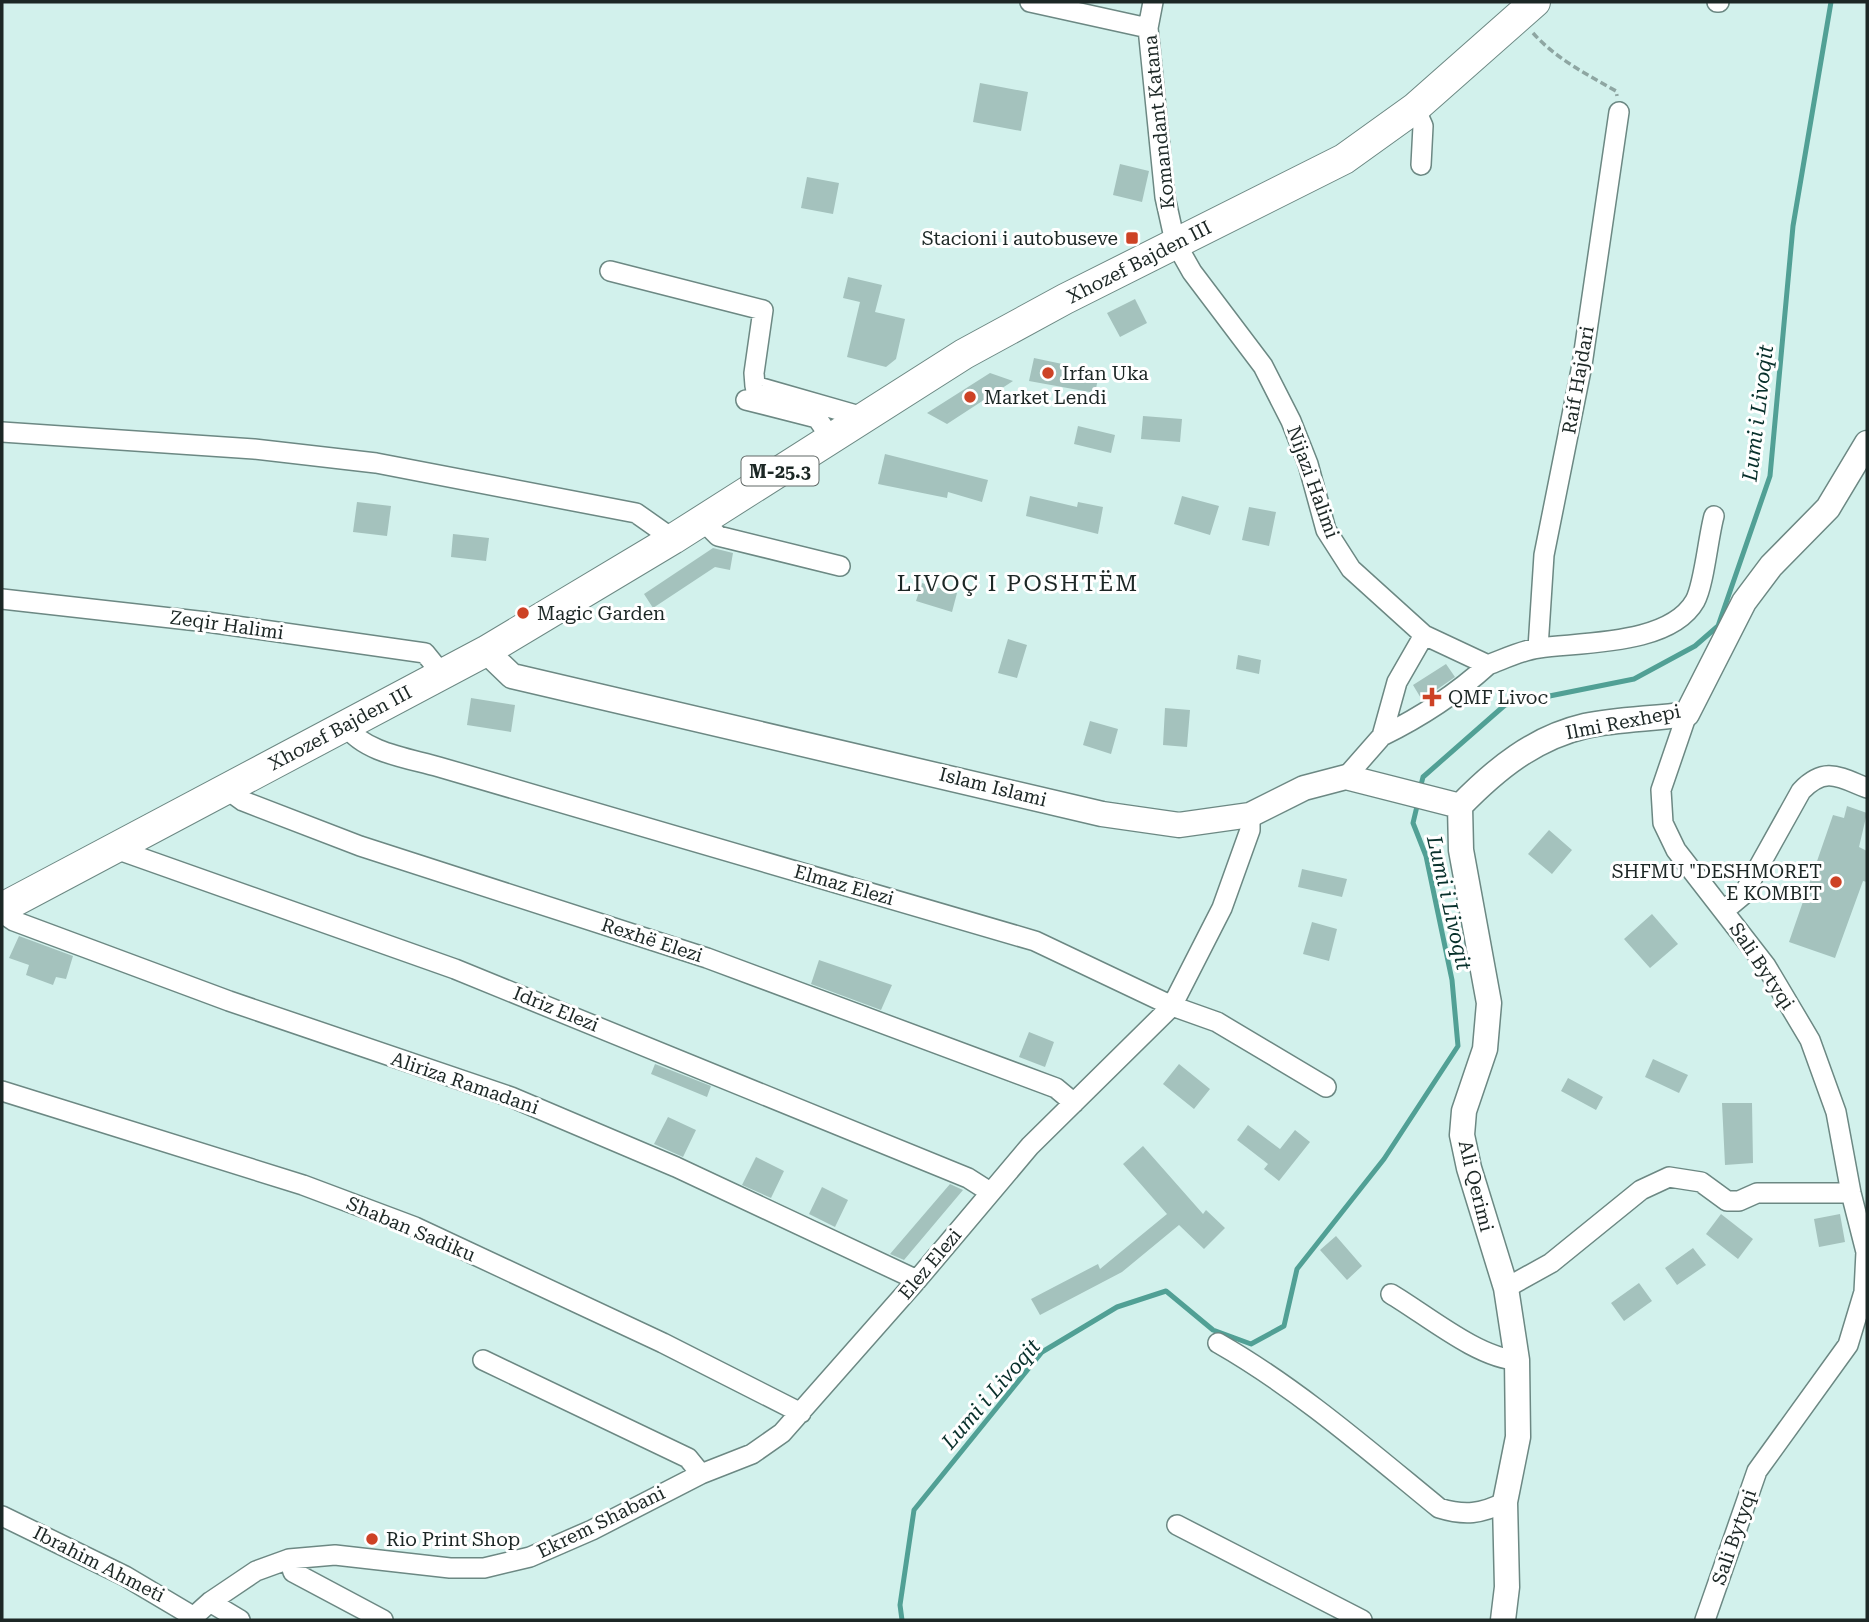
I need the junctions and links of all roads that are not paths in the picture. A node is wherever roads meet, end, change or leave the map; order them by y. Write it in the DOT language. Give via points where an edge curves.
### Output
graph roads {
  1 [pos="1030,2"];
  2 [pos="1153,2"];
  3 [pos="1527,9"];
  4 [pos="1148,28"];
  5 [pos="1415,108"];
  6 [pos="1619,112"];
  7 [pos="1421,165"];
  8 [pos="1175,243"];
  9 [pos="610,271"];
  10 [pos="747,400"];
  11 [pos="863,417"];
  12 [pos="2,432"];
  13 [pos="831,438"];
  14 [pos="1867,443"];
  15 [pos="1714,516"];
  16 [pos="702,520"];
  17 [pos="673,539"];
  18 [pos="840,566"];
  19 [pos="2,599"];
  20 [pos="1424,635"];
  21 [pos="1538,648"];
  22 [pos="486,651"];
  23 [pos="1488,665"];
  24 [pos="442,674"];
  25 [pos="1687,714"];
  26 [pos="346,726"];
  27 [pos="1382,736"];
  28 [pos="1346,777"];
  29 [pos="225,788"];
  30 [pos="1867,788"];
  31 [pos="1452,803"];
  32 [pos="1250,815"];
  33 [pos="113,848"];
  34 [pos="2,908"];
  35 [pos="1725,910"];
  36 [pos="2,913"];
  37 [pos="1172,1006"];
  38 [pos="1326,1087"];
  39 [pos="2,1091"];
  40 [pos="1074,1103"];
  41 [pos="989,1192"];
  42 [pos="1851,1193"];
  43 [pos="917,1280"];
  44 [pos="1506,1288"];
  45 [pos="1391,1294"];
  46 [pos="1218,1343"];
  47 [pos="484,1360"];
  48 [pos="1517,1360"];
  49 [pos="801,1413"];
  50 [pos="701,1474"];
  51 [pos="1505,1502"];
  52 [pos="2,1516"];
  53 [pos="1177,1525"];
  54 [pos="289,1559"];
  55 [pos="210,1602"];
  56 [pos="192,1619"];
  57 [pos="240,1620"];
  58 [pos="383,1620"];
  59 [pos="1362,1620"];
  60 [pos="1503,1620"];
  61 [pos="1705,1620"];
  1 -- 4 [label="street"];
  2 -- 4 [label="street, Komandant Katana"];
  3 -- 5 [label="main road, Xhozef Bajden III / M-25.3"];
  4 -- 8 [label="street, Komandant Katana" via="1165,197"];
  5 -- 7 [label="street" via="1423,126"];
  5 -- 8 [label="main road, Xhozef Bajden III / M-25.3" via="1344,159"];
  6 -- 21 [label="street, Raif Hajdari" via="1582,365 1544,555"];
  8 -- 11 [label="main road, Xhozef Bajden III / M-25.3" via="964,354"];
  8 -- 20 [label="street, Nijazi Halimi" via="1263,366 1308,464 1326,530 1351,569"];
  9 -- 11 [label="street" via="763,310 755,386"];
  10 -- 13 [label="street" via="817,418"];
  11 -- 13 [label="main road, Xhozef Bajden III / M-25.3"];
  12 -- 17 [label="street" via="254,449 376,463 636,513"];
  13 -- 16 [label="main road, Xhozef Bajden III / M-25.3"];
  14 -- 25 [label="street, Ilmi Rexhepi" via="1828,508 1771,566 1744,602"];
  15 -- 21 [label="street" via="1697,598 1688,611 1665,627 1602,643"];
  16 -- 17 [label="main road, Xhozef Bajden III / M-25.3"];
  16 -- 18 [label="street" via="718,536"];
  17 -- 22 [label="main road, Xhozef Bajden III / M-25.3"];
  19 -- 24 [label="street, Zeqir Halimi" via="425,653"];
  20 -- 23 [label="street"];
  20 -- 27 [label="street" via="1397,682"];
  21 -- 23 [label="street"];
  22 -- 24 [label="main road, Xhozef Bajden III / M-25.3"];
  22 -- 32 [label="street, Islam Islami" via="512,676 1101,814 1179,825"];
  23 -- 27 [label="street" via="1415,720"];
  24 -- 26 [label="main road, Xhozef Bajden III / M-25.3"];
  25 -- 31 [label="street, Ilmi Rexhepi" via="1587,726 1547,738"];
  25 -- 35 [label="street, Sali Bytyqi" via="1661,790 1663,823 1676,850"];
  26 -- 29 [label="main road, Xhozef Bajden III / M-25.3"];
  26 -- 37 [label="street, Elmaz Elezi" via="368,745 1035,941"];
  27 -- 28 [label="street"];
  28 -- 31 [label="street"];
  28 -- 32 [label="street, Islam Islami" via="1304,788"];
  29 -- 33 [label="main road, Xhozef Bajden III / M-25.3"];
  29 -- 40 [label="street, Rexhë Elezi" via="243,801 360,846 720,962 1056,1088"];
  30 -- 35 [label="street" via="1831,774 1814,778 1801,790 1743,895"];
  31 -- 44 [label="street, Ali Qerimi" via="1489,1003 1485,1049 1467,1100 1462,1135"];
  32 -- 37 [label="street, Elez Elezi" via="1250,830 1222,908"];
  33 -- 34 [label="main road, Xhozef Bajden III / M-25.3"];
  33 -- 41 [label="street, Idriz Elezi" via="455,969 968,1178"];
  35 -- 42 [label="street, Sali Bytyqi" via="1766,966 1810,1040 1836,1112"];
  36 -- 43 [label="street, Aliriza Ramadani" via="13,922 229,1001 511,1097 676,1167"];
  37 -- 38 [label="street, Elmaz Elezi" via="1217,1021"];
  37 -- 40 [label="street, Elez Elezi"];
  39 -- 49 [label="street, Shaban Sadiku" via="303,1185 415,1227"];
  40 -- 41 [label="street, Elez Elezi"];
  41 -- 43 [label="street, Elez Elezi"];
  42 -- 44 [label="street" via="1757,1193 1727,1201 1701,1182 1670,1177 1641,1190 1551,1263"];
  42 -- 61 [label="street, Sali Bytyqi" via="1866,1252 1864,1292 1848,1345 1757,1471"];
  43 -- 49 [label="street, Elez Elezi"];
  44 -- 48 [label="street, Ali Qerimi"];
  45 -- 48 [label="street" via="1486,1352"];
  46 -- 51 [label="street" via="1297,1395 1439,1508 1460,1515"];
  47 -- 50 [label="street" via="688,1458"];
  48 -- 51 [label="street, Ali Qerimi" via="1518,1437"];
  49 -- 50 [label="street, Elez Elezi" via="752,1454"];
  50 -- 54 [label="street, Ekrem Shabani" via="530,1557 484,1567 450,1568 335,1555"];
  51 -- 60 [label="street, Ali Qerimi"];
  52 -- 56 [label="street, Ibrahim Ahmeti" via="125,1576"];
  53 -- 59 [label="street"];
  54 -- 55 [label="street, Ekrem Shabani" via="256,1571"];
  54 -- 58 [label="street" via="293,1572"];
  55 -- 56 [label="street, Ekrem Shabani"];
  55 -- 57 [label="street"];
}
